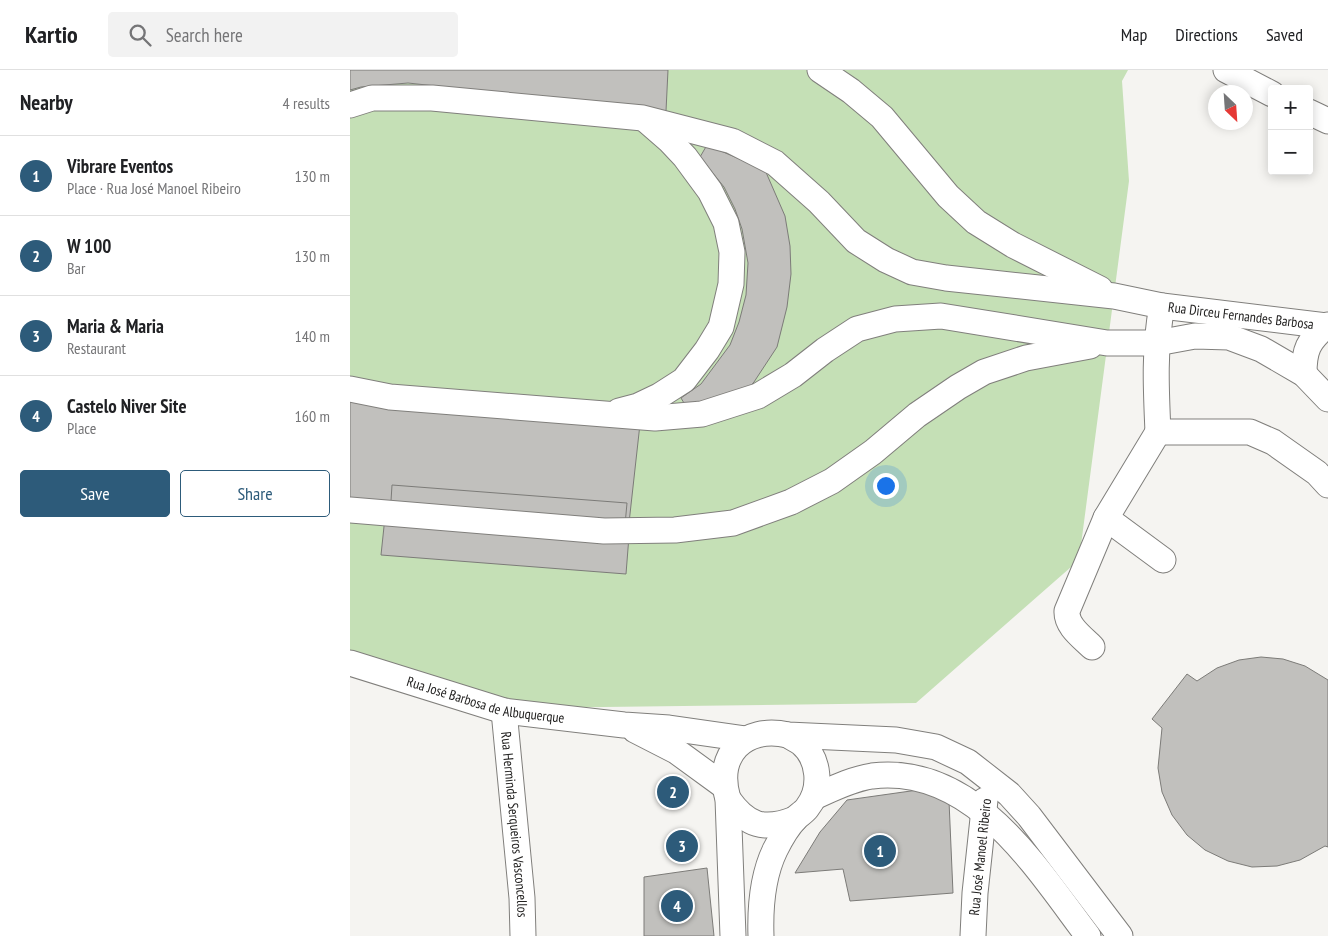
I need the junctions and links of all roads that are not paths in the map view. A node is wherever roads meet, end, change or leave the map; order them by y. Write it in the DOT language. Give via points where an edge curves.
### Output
graph roads {
  1 [pos="820,70"];
  2 [pos="1226,70"];
  3 [pos="1268,92"];
  4 [pos="350,105"];
  5 [pos="1313,114"];
  6 [pos="643,118"];
  7 [pos="1328,121"];
  8 [pos="1114,296"];
  9 [pos="1162,306"];
  10 [pos="1328,326"];
  11 [pos="1107,343"];
  12 [pos="1156,354"];
  13 [pos="1304,374"];
  14 [pos="350,389"];
  15 [pos="1328,399"];
  16 [pos="609,413"];
  17 [pos="1158,432"];
  18 [pos="1328,485"];
  19 [pos="350,510"];
  20 [pos="1106,518"];
  21 [pos="1163,560"];
  22 [pos="1092,646"];
  23 [pos="350,663"];
  24 [pos="504,711"];
  25 [pos="624,725"];
  26 [pos="788,735"];
  27 [pos="746,739"];
  28 [pos="988,777"];
  29 [pos="726,792"];
  30 [pos="814,797"];
  31 [pos="984,814"];
  32 [pos="795,819"];
  33 [pos="1115,934"];
  34 [pos="523,936"];
  35 [pos="733,936"];
  36 [pos="760,936"];
  37 [pos="973,936"];
  38 [pos="1088,936"];
  1 -- 8 [label="street" via="882,117 948,196 976,222 1013,245"];
  2 -- 3 [label="street"];
  4 -- 6 [label="street" via="372,98 432,98"];
  5 -- 7 [label="street"];
  6 -- 8 [label="street" via="732,141 775,163 819,202 856,242 912,272"];
  6 -- 16 [label="street" via="680,152 710,191 726,223 732,252 731,284 721,326 684,380 638,406"];
  8 -- 9 [label="street"];
  9 -- 10 [label="street, Rua Dirceu Fernandes Barbosa"];
  9 -- 12 [label="street, Rua Dirceu Fernandes Barbosa"];
  10 -- 13 [label="street, Rua Dirceu Fernandes Barbosa" via="1313,337 1307,347"];
  11 -- 12 [label="street"];
  11 -- 16 [label="street" via="941,316 895,319 857,329 758,396 702,414 655,418"];
  11 -- 19 [label="street" via="1026,358 984,372 917,415 873,452 832,480 791,502 733,523 675,530 604,531"];
  12 -- 13 [label="street, Rua Dirceu Fernandes Barbosa" via="1195,336 1229,337 1261,349"];
  12 -- 17 [label="street"];
  13 -- 15 [label="street, Rua Dirceu Fernandes Barbosa"];
  14 -- 16 [label="street" via="390,397"];
  17 -- 18 [label="street" via="1250,432 1273,442 1317,473"];
  17 -- 20 [label="street"];
  20 -- 21 [label="street"];
  20 -- 22 [label="street" via="1067,611 1070,624"];
  23 -- 24 [label="street, Rua José Barbosa de Albuquerque"];
  24 -- 25 [label="street, Rua José Barbosa de Albuquerque"];
  24 -- 34 [label="street, Rua Herminda Serqueiros Vasconcellos"];
  25 -- 27 [label="street, Rua José Barbosa de Albuquerque"];
  25 -- 29 [label="street, Rua José Barbosa de Albuquerque" via="676,751"];
  26 -- 27 [label="street" via="759,733"];
  26 -- 28 [label="street" via="896,740 936,747 968,762"];
  26 -- 30 [label="street" via="811,754 818,782"];
  27 -- 29 [label="street" via="727,761 724,774"];
  28 -- 31 [label="street, Rua José Manoel Ribeiro"];
  28 -- 33 [label="street" via="1029,816"];
  29 -- 32 [label="street" via="737,811 749,821 764,826 780,825"];
  29 -- 35 [label="street"];
  30 -- 31 [label="street" via="870,776 896,775 930,781 958,794"];
  30 -- 32 [label="street"];
  31 -- 37 [label="street, Rua José Manoel Ribeiro"];
  31 -- 38 [label="street" via="1030,861"];
  32 -- 36 [label="street" via="775,850 764,882"];
}
